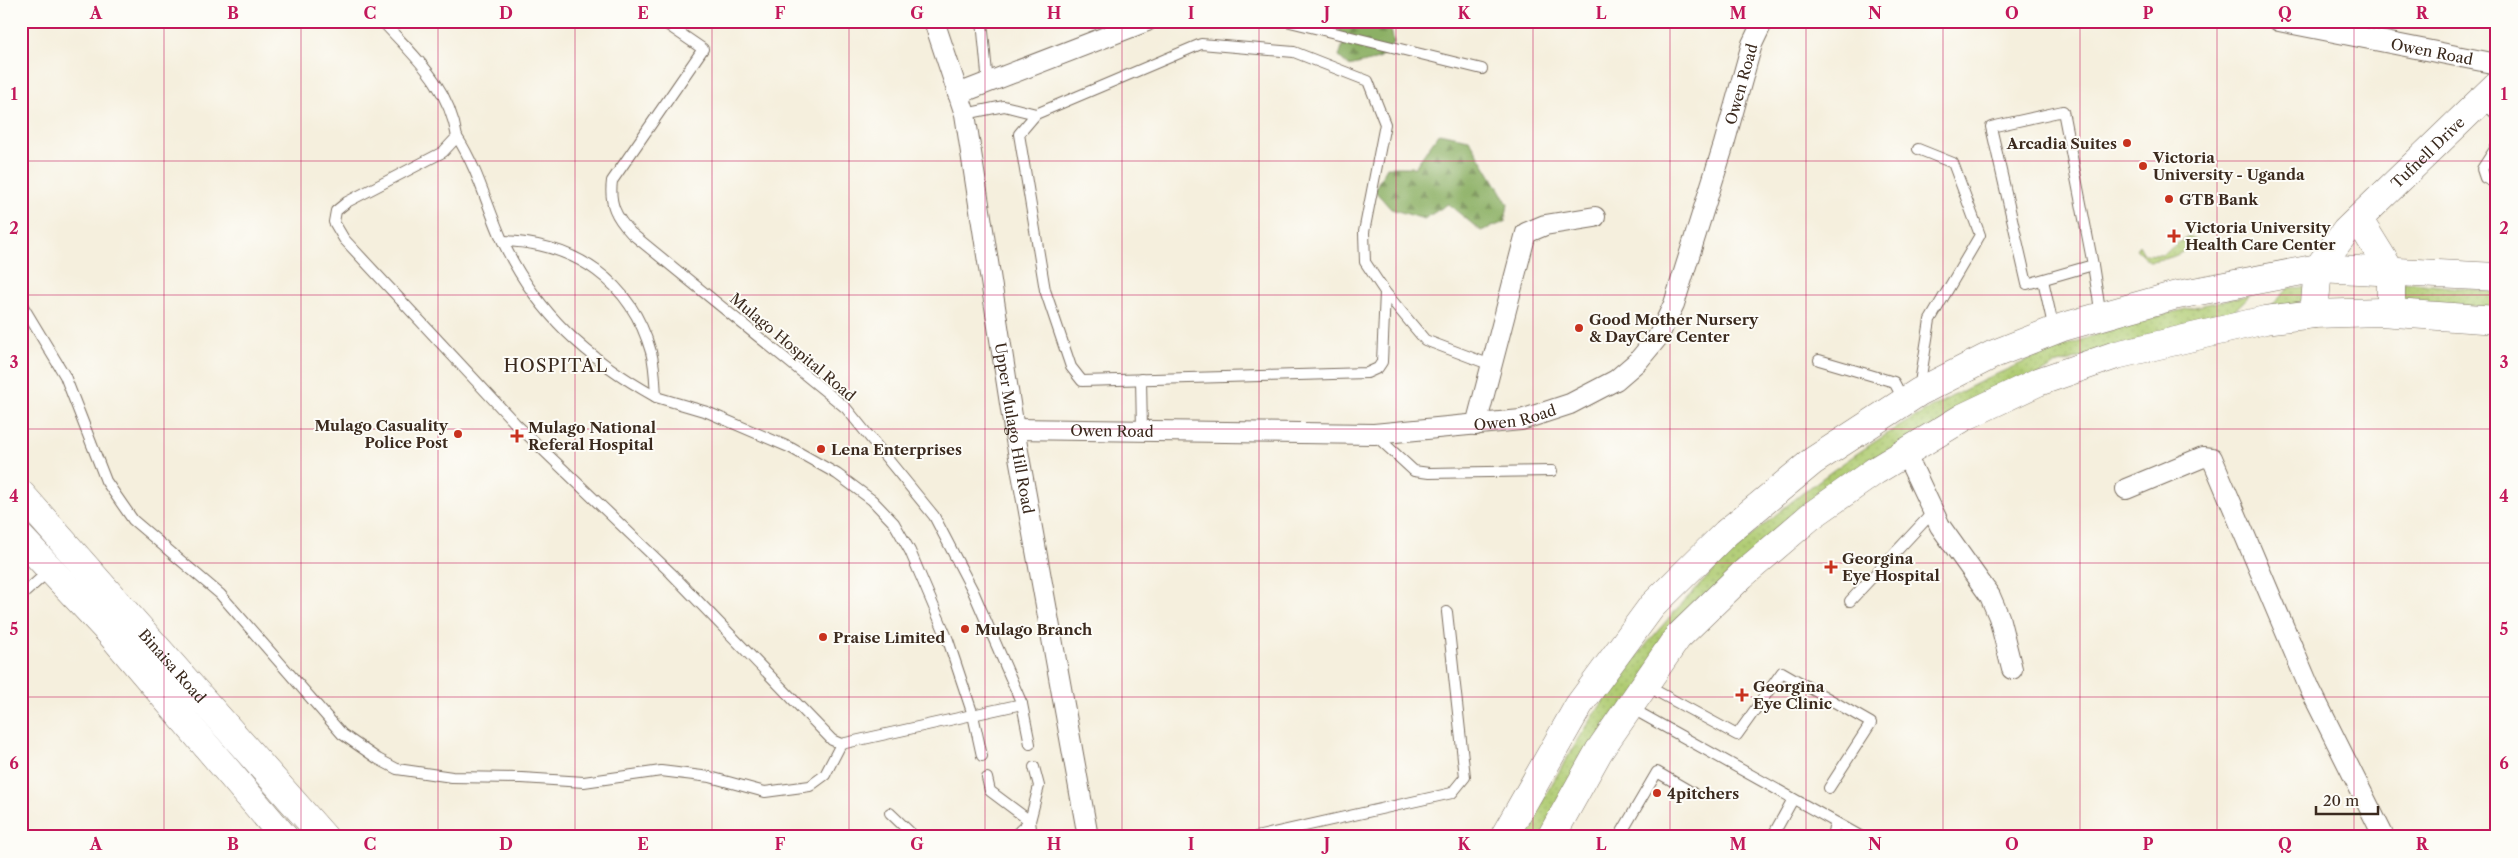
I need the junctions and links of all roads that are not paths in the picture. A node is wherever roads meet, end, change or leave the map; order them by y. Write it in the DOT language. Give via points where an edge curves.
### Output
graph roads {
  1 [pos="382,21"];
  2 [pos="662,21"];
  3 [pos="934,21"];
  4 [pos="982,21"];
  5 [pos="1147,21"];
  6 [pos="1286,21"];
  7 [pos="1762,21"];
  8 [pos="2279,21"];
  9 [pos="2317,26"];
  10 [pos="2497,64"];
  11 [pos="1482,69"];
  12 [pos="988,84"];
  13 [pos="958,94"];
  14 [pos="2491,100"];
  15 [pos="966,114"];
  16 [pos="1036,114"];
  17 [pos="457,137"];
  18 [pos="2497,146"];
  19 [pos="1918,148"];
  20 [pos="2497,184"];
  21 [pos="1594,218"];
  22 [pos="2359,220"];
  23 [pos="503,241"];
  24 [pos="2093,265"];
  25 [pos="2318,268"];
  26 [pos="2391,272"];
  27 [pos="2497,277"];
  28 [pos="2043,280"];
  29 [pos="1385,292"];
  30 [pos="21,303"];
  31 [pos="2391,312"];
  32 [pos="2314,314"];
  33 [pos="2101,316"];
  34 [pos="2497,320"];
  35 [pos="2055,331"];
  36 [pos="1819,360"];
  37 [pos="1491,365"];
  38 [pos="1141,379"];
  39 [pos="656,397"];
  40 [pos="1911,397"];
  41 [pos="1476,425"];
  42 [pos="1014,429"];
  43 [pos="1142,432"];
  44 [pos="1374,434"];
  45 [pos="1905,452"];
  46 [pos="1552,471"];
  47 [pos="2126,489"];
  48 [pos="21,494"];
  49 [pos="1933,512"];
  50 [pos="21,538"];
  51 [pos="51,570"];
  52 [pos="21,596"];
  53 [pos="1850,601"];
  54 [pos="1447,612"];
  55 [pos="2012,669"];
  56 [pos="1644,685"];
  57 [pos="1022,704"];
  58 [pos="1629,707"];
  59 [pos="973,715"];
  60 [pos="1562,735"];
  61 [pos="841,744"];
  62 [pos="1030,744"];
  63 [pos="1599,751"];
  64 [pos="982,756"];
  65 [pos="1034,767"];
  66 [pos="987,778"];
  67 [pos="1829,788"];
  68 [pos="1693,792"];
  69 [pos="1793,798"];
  70 [pos="890,812"];
  71 [pos="1030,821"];
  72 [pos="1836,823"];
  73 [pos="284,837"];
  74 [pos="324,837"];
  75 [pos="915,837"];
  76 [pos="1013,837"];
  77 [pos="1032,837"];
  78 [pos="1088,837"];
  79 [pos="1256,837"];
  80 [pos="1504,837"];
  81 [pos="1551,837"];
  82 [pos="1619,837"];
  83 [pos="1772,837"];
  84 [pos="1831,837"];
  85 [pos="1862,837"];
  86 [pos="2384,837"];
  1 -- 17 [label="lane" via="427,70 451,108"];
  2 -- 57 [label="lane, Mulago Hospital Road" via="704,50 612,181 612,208 631,233 846,408 934,516 974,591"];
  3 -- 13 [label="street, Upper Mulago Hill Road"];
  4 -- 12 [label="lane"];
  5 -- 12 [label="street"];
  6 -- 11 [label="lane"];
  7 -- 41 [label="street, Owen Road" via="1752,44 1688,264 1658,337 1616,380 1570,404 1521,420"];
  8 -- 9 [label="street, Owen Road"];
  9 -- 10 [label="street, Owen Road"];
  12 -- 13 [label="street"];
  13 -- 15 [label="street, Upper Mulago Hill Road"];
  14 -- 22 [label="main road, Tufnell Drive"];
  15 -- 16 [label="lane" via="1004,106"];
  15 -- 42 [label="street, Upper Mulago Hill Road"];
  16 -- 29 [label="lane" via="1201,44 1294,52 1368,82 1385,124 1364,232 1366,262"];
  16 -- 38 [label="lane" via="1019,134 1046,290 1070,367 1082,381"];
  17 -- 23 [label="lane" via="474,169"];
  17 -- 61 [label="lane" via="443,152 384,181 336,211 334,222 344,238 515,423 672,573 832,740"];
  18 -- 20 [label="lane" via="2482,169 2484,178"];
  19 -- 40 [label="lane" via="1953,162 1980,234 1930,320"];
  21 -- 37 [label="street" via="1545,225 1526,233"];
  22 -- 25 [label="main road, Tufnell Drive" via="2346,231"];
  22 -- 26 [label="main road"];
  23 -- 39 [label="lane" via="528,286 559,326 598,362"];
  23 -- 39 [label="lane" via="565,252 595,267 611,283 640,322 651,352"];
  24 -- 28 [label="lane"];
  24 -- 28 [label="lane" via="2063,111 1991,127 2027,284"];
  24 -- 33 [label="lane"];
  25 -- 26 [label="main road"];
  25 -- 32 [label="main road"];
  25 -- 33 [label="main road" via="2173,296"];
  26 -- 27 [label="main road"];
  26 -- 31 [label="main road"];
  28 -- 35 [label="lane"];
  29 -- 37 [label="lane" via="1425,340"];
  29 -- 38 [label="lane" via="1382,362 1367,373"];
  30 -- 61 [label="lane" via="65,376 106,481 133,520 220,594 342,734 378,759 398,769 452,777 584,782 661,771 710,777 765,792 810,786 825,775"];
  31 -- 32 [label="main road"];
  31 -- 34 [label="main road"];
  32 -- 45 [label="main road" via="2224,328 2116,355 2038,382 1964,417"];
  33 -- 35 [label="main road"];
  35 -- 40 [label="main road" via="1994,354"];
  36 -- 40 [label="lane" via="1894,382"];
  37 -- 41 [label="street"];
  38 -- 43 [label="lane"];
  39 -- 59 [label="lane" via="707,412 791,448 837,474 872,500 894,523 910,551 948,640"];
  40 -- 60 [label="main road" via="1813,461 1726,533 1652,606 1579,705"];
  41 -- 44 [label="street, Owen Road"];
  42 -- 43 [label="street, Owen Road"];
  42 -- 78 [label="street, Upper Mulago Hill Road"];
  43 -- 44 [label="street, Owen Road"];
  44 -- 46 [label="lane" via="1414,471"];
  45 -- 49 [label="street"];
  45 -- 56 [label="main road" via="1811,516 1742,575 1677,638"];
  47 -- 86 [label="street" via="2203,457 2212,458 2310,689"];
  48 -- 74 [label="main road, Binaisa Road"];
  49 -- 53 [label="lane"];
  49 -- 55 [label="street" via="1953,546 1990,596 1999,617"];
  50 -- 51 [label="main road, Binaisa Road"];
  51 -- 52 [label="lane"];
  51 -- 73 [label="main road, Binaisa Road" via="110,633"];
  54 -- 79 [label="lane" via="1465,776 1452,793"];
  56 -- 58 [label="main road"];
  56 -- 67 [label="lane" via="1737,735 1782,672 1870,723"];
  57 -- 59 [label="lane"];
  57 -- 62 [label="lane, Mulago Hospital Road"];
  58 -- 63 [label="main road"];
  58 -- 69 [label="lane"];
  59 -- 61 [label="lane"];
  59 -- 64 [label="lane"];
  60 -- 63 [label="main road"];
  60 -- 80 [label="main road"];
  63 -- 81 [label="main road"];
  65 -- 71 [label="lane" via="1038,786"];
  66 -- 71 [label="lane" via="990,791"];
  68 -- 82 [label="lane" via="1656,772"];
  69 -- 72 [label="lane"];
  69 -- 83 [label="lane"];
  70 -- 75 [label="lane"];
  71 -- 76 [label="lane"];
  71 -- 77 [label="lane"];
  72 -- 84 [label="lane"];
  72 -- 85 [label="lane"];
}
